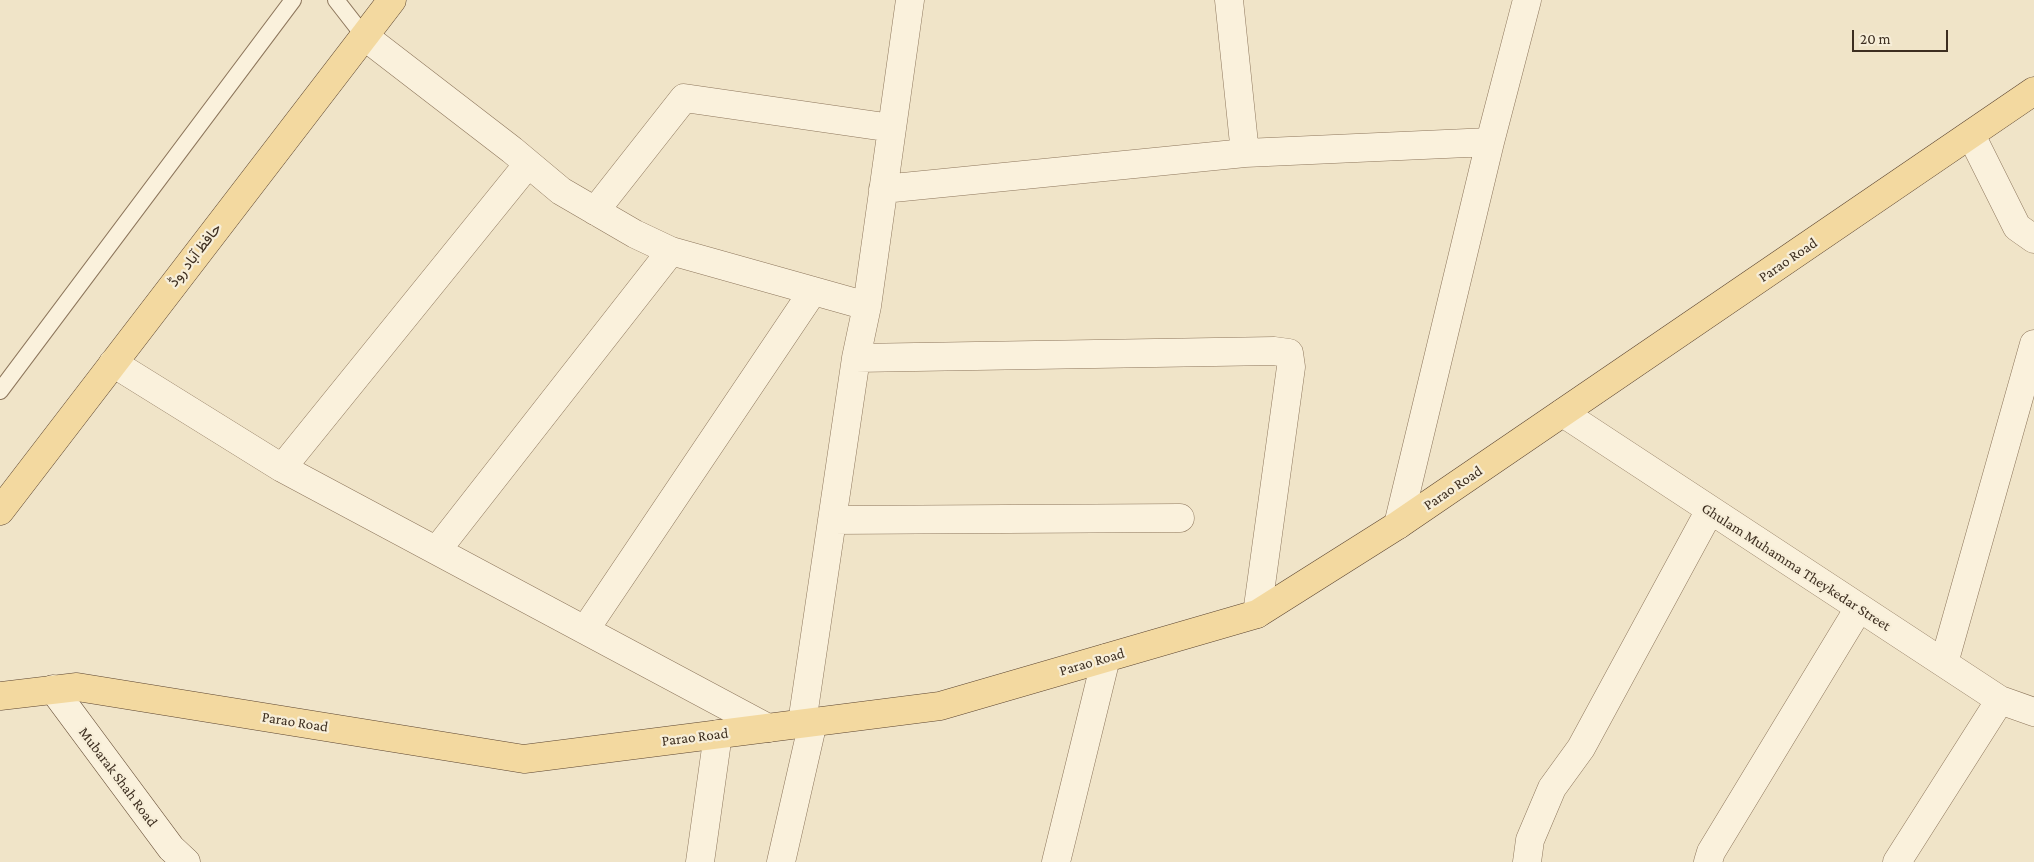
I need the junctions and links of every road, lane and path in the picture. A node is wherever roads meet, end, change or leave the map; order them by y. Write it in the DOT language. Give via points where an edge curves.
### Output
graph roads {
  1 [pos="293,0"];
  2 [pos="336,0"];
  3 [pos="392,0"];
  4 [pos="910,0"];
  5 [pos="1229,0"];
  6 [pos="1527,0"];
  7 [pos="364,36"];
  8 [pos="2034,91"];
  9 [pos="892,128"];
  10 [pos="1971,135"];
  11 [pos="1490,142"];
  12 [pos="1245,153"];
  13 [pos="528,164"];
  14 [pos="883,189"];
  15 [pos="595,211"];
  16 [pos="2034,239"];
  17 [pos="671,251"];
  18 [pos="813,291"];
  19 [pos="867,306"];
  20 [pos="2034,344"];
  21 [pos="856,358"];
  22 [pos="113,363"];
  23 [pos="0,391"];
  24 [pos="1563,413"];
  25 [pos="282,468"];
  26 [pos="1710,510"];
  27 [pos="0,511"];
  28 [pos="1180,518"];
  29 [pos="832,520"];
  30 [pos="1398,526"];
  31 [pos="436,550"];
  32 [pos="1859,608"];
  33 [pos="1257,614"];
  34 [pos="585,630"];
  35 [pos="1106,658"];
  36 [pos="1944,663"];
  37 [pos="53,689"];
  38 [pos="0,696"];
  39 [pos="2000,700"];
  40 [pos="2034,712"];
  41 [pos="807,723"];
  42 [pos="768,728"];
  43 [pos="718,734"];
  44 [pos="186,862"];
  45 [pos="700,862"];
  46 [pos="780,862"];
  47 [pos="1056,862"];
  48 [pos="1527,862"];
  49 [pos="1708,862"];
  50 [pos="1897,862"];
  1 -- 23 [label="lane"];
  2 -- 7 [label="lane"];
  3 -- 7 [label="main road, حافظ آباد روڈ"];
  4 -- 9 [label="street"];
  5 -- 12 [label="street"];
  6 -- 11 [label="street"];
  7 -- 13 [label="street"];
  7 -- 22 [label="main road, حافظ آباد روڈ"];
  8 -- 10 [label="main road, Parao Road"];
  9 -- 14 [label="street"];
  9 -- 15 [label="street" via="684,98"];
  10 -- 16 [label="street" via="2017,228"];
  10 -- 24 [label="main road, Parao Road"];
  11 -- 12 [label="street"];
  11 -- 30 [label="street"];
  12 -- 14 [label="street"];
  13 -- 15 [label="street" via="561,191"];
  13 -- 25 [label="street"];
  14 -- 19 [label="street"];
  15 -- 17 [label="street"];
  17 -- 18 [label="street"];
  17 -- 31 [label="street"];
  18 -- 19 [label="street"];
  18 -- 34 [label="street"];
  19 -- 21 [label="street"];
  20 -- 36 [label="street"];
  21 -- 29 [label="street"];
  21 -- 33 [label="street" via="1274,350 1289,353 1291,367"];
  22 -- 25 [label="street"];
  22 -- 27 [label="main road, حافظ آباد روڈ"];
  24 -- 26 [label="street, Ghulam Muhamma Theykedar Street"];
  24 -- 30 [label="main road, Parao Road"];
  25 -- 31 [label="street"];
  26 -- 32 [label="street, Ghulam Muhamma Theykedar Street"];
  26 -- 48 [label="street" via="1581,748 1552,788 1530,840"];
  28 -- 29 [label="street"];
  29 -- 41 [label="street"];
  30 -- 33 [label="main road, Parao Road"];
  31 -- 34 [label="street"];
  32 -- 36 [label="street, Ghulam Muhamma Theykedar Street"];
  32 -- 49 [label="street" via="1711,852"];
  33 -- 35 [label="main road, Parao Road"];
  34 -- 42 [label="street"];
  35 -- 41 [label="main road, Parao Road" via="940,706"];
  35 -- 47 [label="street"];
  36 -- 39 [label="street, Ghulam Muhamma Theykedar Street"];
  37 -- 38 [label="main road, Parao Road"];
  37 -- 43 [label="main road, Parao Road" via="77,687 524,759"];
  37 -- 44 [label="street, Mubarak Shah Road" via="171,848"];
  39 -- 40 [label="street, Ghulam Muhamma Theykedar Street"];
  39 -- 50 [label="street"];
  41 -- 42 [label="main road, Parao Road"];
  41 -- 46 [label="street"];
  42 -- 43 [label="main road, Parao Road"];
  43 -- 45 [label="street"];
}
